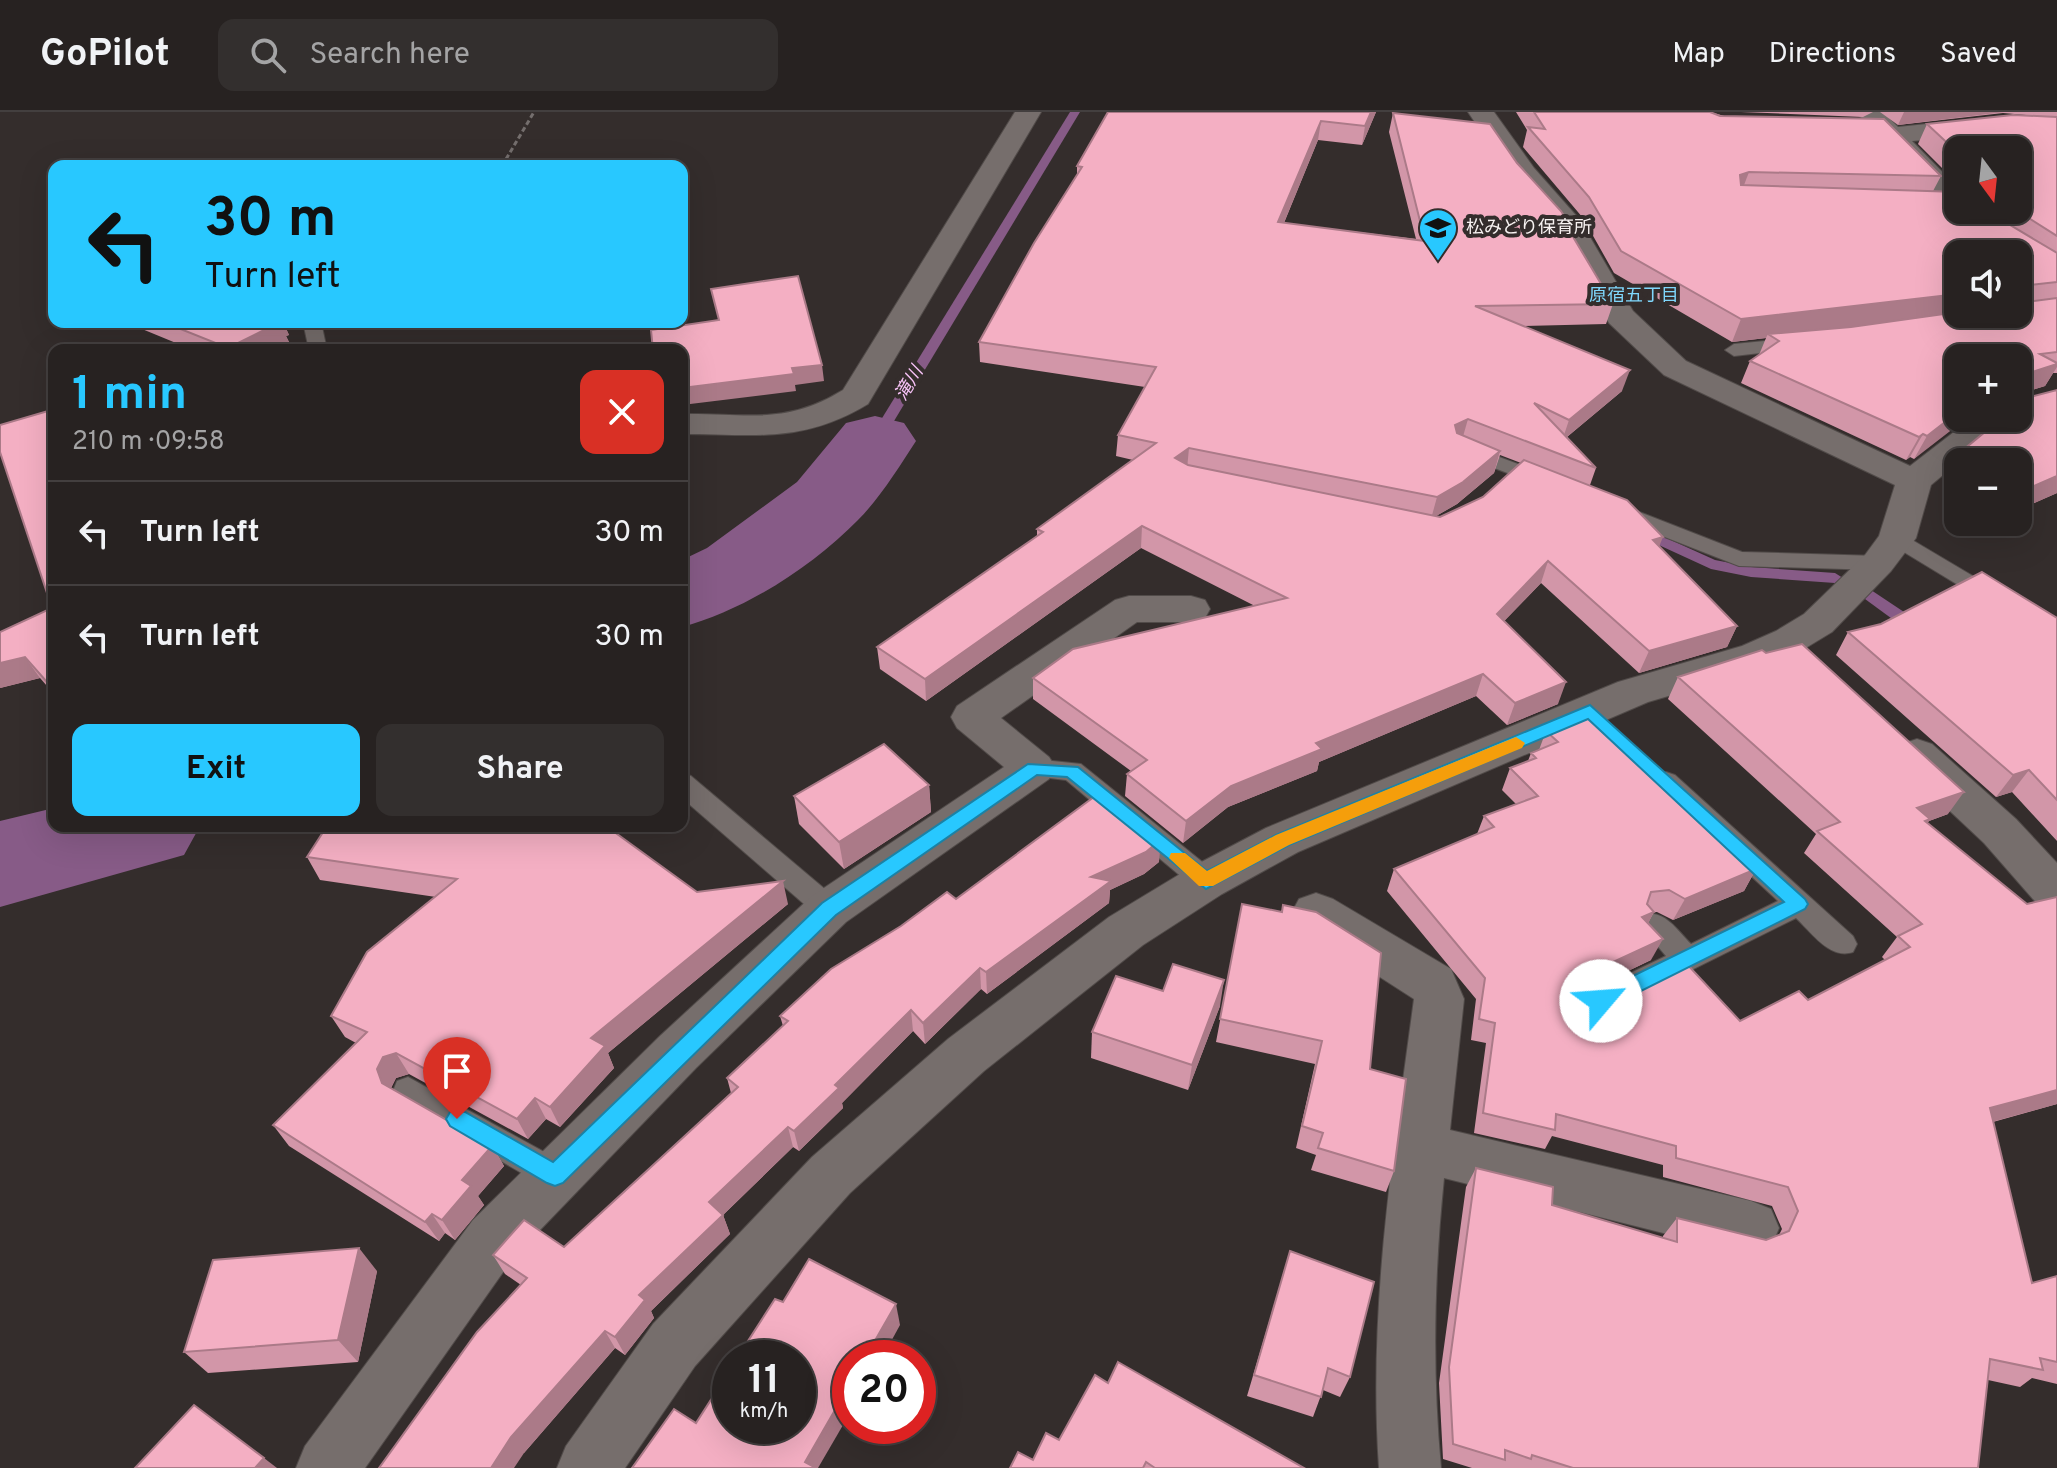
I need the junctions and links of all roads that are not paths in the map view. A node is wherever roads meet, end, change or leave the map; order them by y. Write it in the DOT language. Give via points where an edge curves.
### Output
graph roads {
  1 [pos="1028,112"];
  2 [pos="1481,112"];
  3 [pos="1873,126"];
  4 [pos="2057,127"];
  5 [pos="1944,191"];
  6 [pos="1927,204"];
  7 [pos="1944,206"];
  8 [pos="1809,343"];
  9 [pos="1734,350"];
  10 [pos="688,424"];
  11 [pos="1974,432"];
  12 [pos="1461,449"];
  13 [pos="1515,469"];
  14 [pos="1914,481"];
  15 [pos="1491,490"];
  16 [pos="1571,492"];
  17 [pos="1598,503"];
  18 [pos="1888,550"];
  19 [pos="1191,609"];
  20 [pos="2057,637"];
  21 [pos="1790,640"];
  22 [pos="1825,672"];
  23 [pos="1883,725"];
  24 [pos="1648,765"];
  25 [pos="1034,768"];
  26 [pos="688,788"];
  27 [pos="1206,881"];
  28 [pos="2057,894"];
  29 [pos="1799,904"];
  30 [pos="829,909"];
  31 [pos="1316,912"];
  32 [pos="1652,923"];
  33 [pos="1843,944"];
  34 [pos="1687,958"];
  35 [pos="1601,1001"];
  36 [pos="408,1091"];
  37 [pos="1424,1148"];
  38 [pos="555,1175"];
  39 [pos="1751,1228"];
  40 [pos="327,1468"];
  41 [pos="588,1468"];
  42 [pos="1410,1468"];
  1 -- 10 [label="street" via="856,397 834,412 793,427"];
  2 -- 14 [label="street" via="1524,174 1570,226 1620,316 1646,345 1675,368"];
  3 -- 4 [label="street"];
  3 -- 5 [label="street"];
  6 -- 7 [label="lane"];
  8 -- 9 [label="lane"];
  11 -- 14 [label="street"];
  12 -- 13 [label="lane"];
  13 -- 15 [label="lane"];
  13 -- 16 [label="lane"];
  14 -- 18 [label="street"];
  17 -- 18 [label="lane" via="1739,559"];
  18 -- 20 [label="lane"];
  18 -- 21 [label="street" via="1818,623"];
  19 -- 25 [label="street" via="1129,609 972,717"];
  21 -- 22 [label="street"];
  21 -- 27 [label="street" via="1756,656 1633,692 1602,722 1282,840"];
  23 -- 28 [label="street" via="2000,831"];
  24 -- 29 [label="lane"];
  25 -- 27 [label="lane" via="1072,771"];
  25 -- 30 [label="street"];
  26 -- 30 [label="lane"];
  27 -- 41 [label="street" via="1126,931 966,1055 831,1175 674,1345"];
  29 -- 33 [label="lane"];
  29 -- 34 [label="lane"];
  30 -- 38 [label="street"];
  31 -- 37 [label="street" via="1434,984 1439,999"];
  32 -- 34 [label="lane"];
  34 -- 35 [label="lane"];
  36 -- 38 [label="lane"];
  37 -- 39 [label="street"];
  37 -- 42 [label="street" via="1408,1251 1404,1395"];
  38 -- 40 [label="street" via="493,1239"];
}
